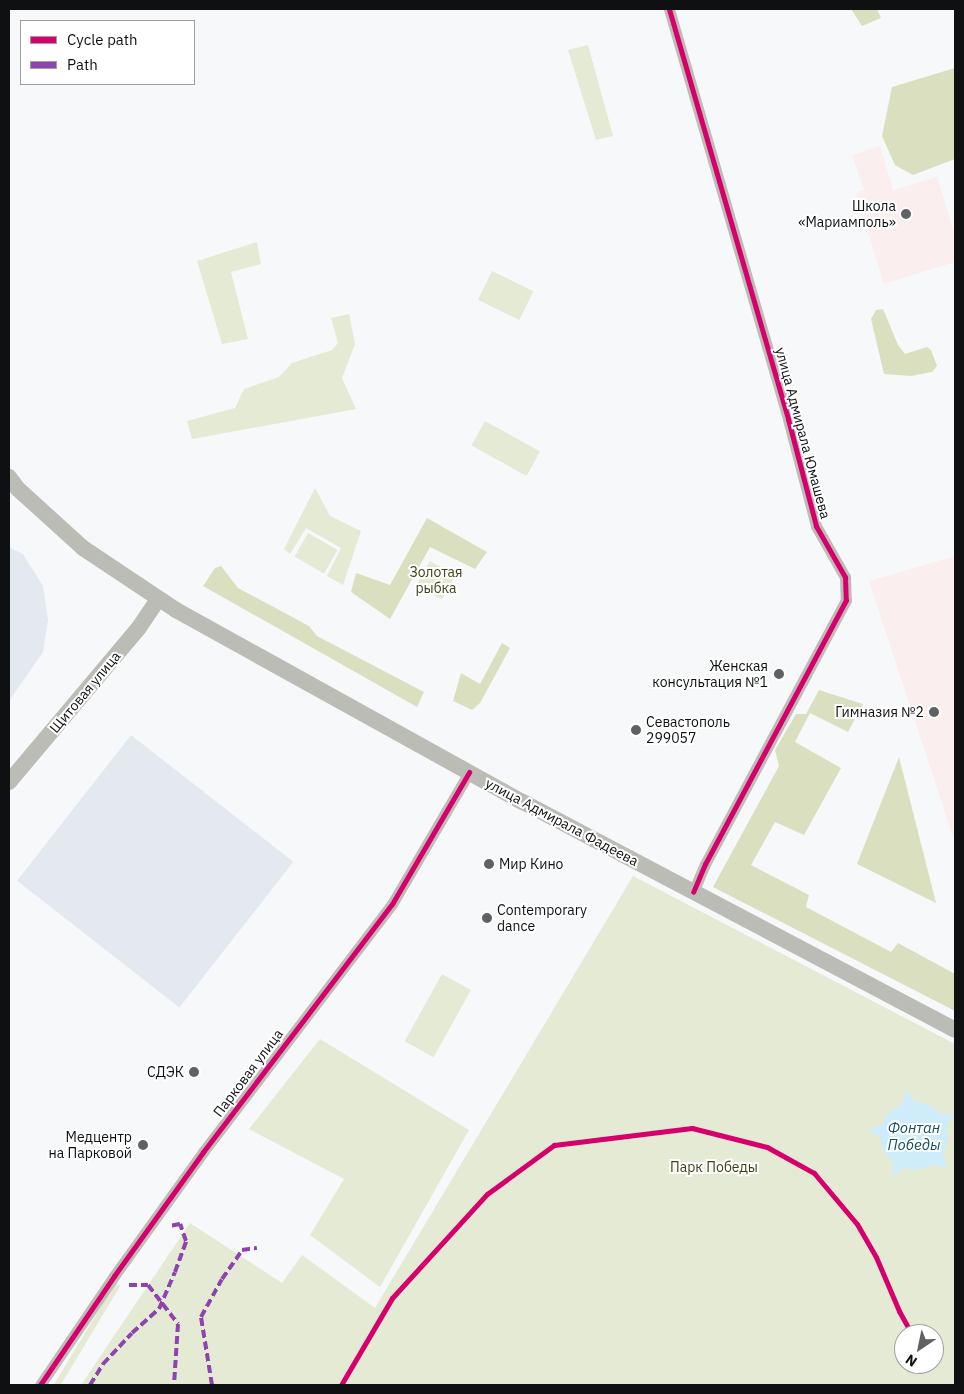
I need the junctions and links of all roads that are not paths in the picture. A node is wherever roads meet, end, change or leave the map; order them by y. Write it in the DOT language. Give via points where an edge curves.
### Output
graph roads {
  1 [pos="669,9"];
  2 [pos="9,477"];
  3 [pos="158,599"];
  4 [pos="469,772"];
  5 [pos="9,782"];
  6 [pos="692,892"];
  7 [pos="955,1030"];
  8 [pos="40,1385"];
  1 -- 6 [label="street, улица Адмирала Юмашева" via="788,418 816,526 844,577 846,600"];
  2 -- 3 [label="main road, улица Адмирала Фадеева" via="18,490 83,548"];
  3 -- 4 [label="main road, улица Адмирала Фадеева"];
  3 -- 5 [label="main road, Щитовая улица" via="132,636"];
  4 -- 6 [label="main road, улица Адмирала Фадеева"];
  4 -- 8 [label="street, Парковая улица" via="392,904 202,1152"];
  6 -- 7 [label="main road, улица Адмирала Фадеева"];
}
